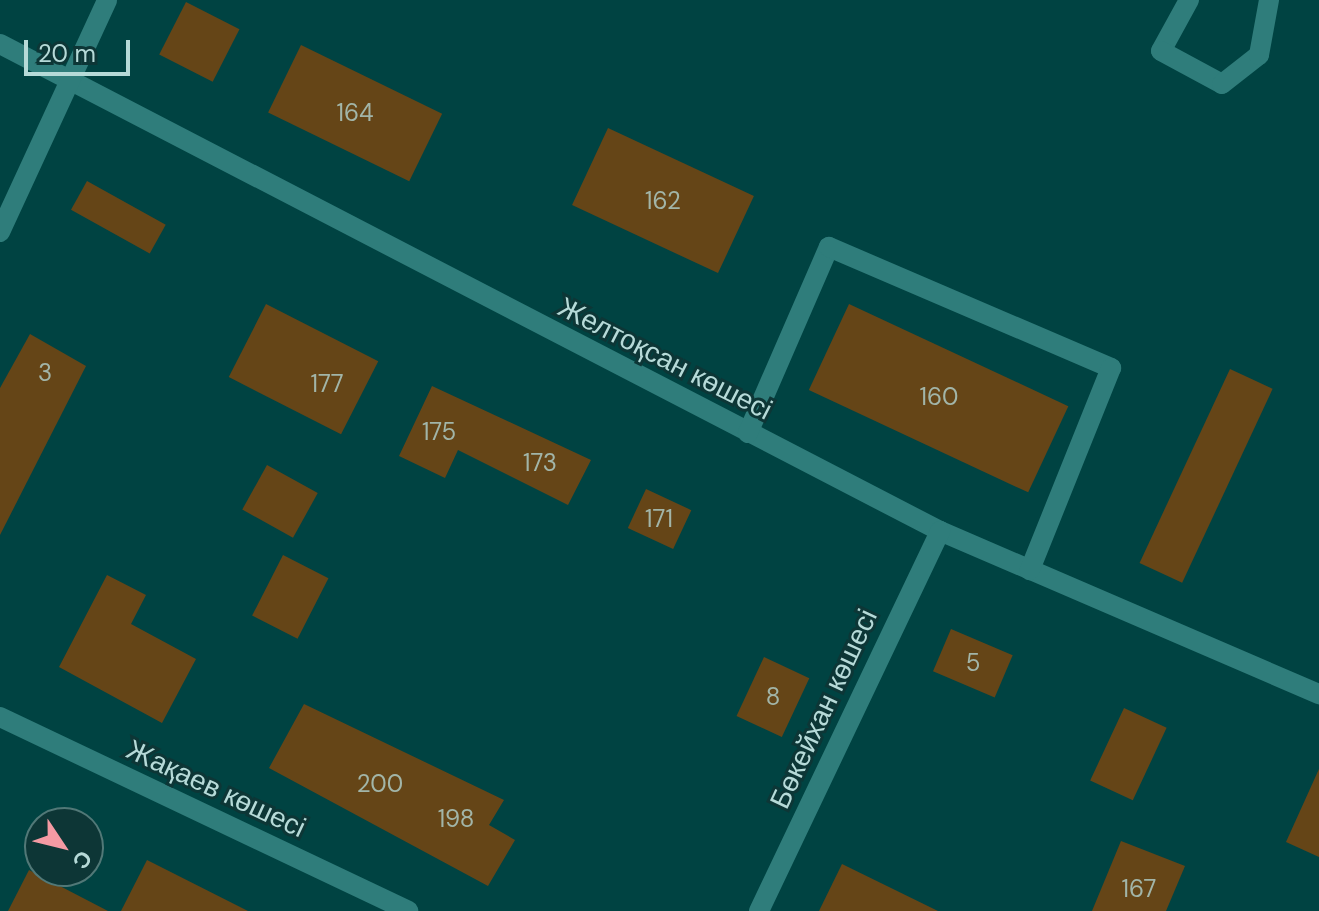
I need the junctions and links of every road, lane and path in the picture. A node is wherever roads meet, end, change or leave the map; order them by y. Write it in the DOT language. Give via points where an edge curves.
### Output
graph roads {
  1 [pos="107,0"];
  2 [pos="1189,0"];
  3 [pos="1269,0"];
  4 [pos="0,44"];
  5 [pos="65,81"];
  6 [pos="0,232"];
  7 [pos="748,433"];
  8 [pos="940,531"];
  9 [pos="1030,570"];
  10 [pos="1319,694"];
  11 [pos="0,717"];
  12 [pos="408,911"];
  13 [pos="759,911"];
  1 -- 5 [label="street"];
  2 -- 3 [label="street" via="1161,51 1222,84 1259,55"];
  4 -- 5 [label="street, Желтоқсан көшесі"];
  5 -- 6 [label="street"];
  5 -- 7 [label="street, Желтоқсан көшесі"];
  7 -- 8 [label="street, Желтоқсан көшесі"];
  7 -- 9 [label="street" via="829,247 1111,368"];
  8 -- 9 [label="street, Желтоқсан көшесі"];
  8 -- 13 [label="street, Бөкейхан көшесі"];
  9 -- 10 [label="street, Желтоқсан көшесі"];
  11 -- 12 [label="street, Жақаев көшесі"];
}
